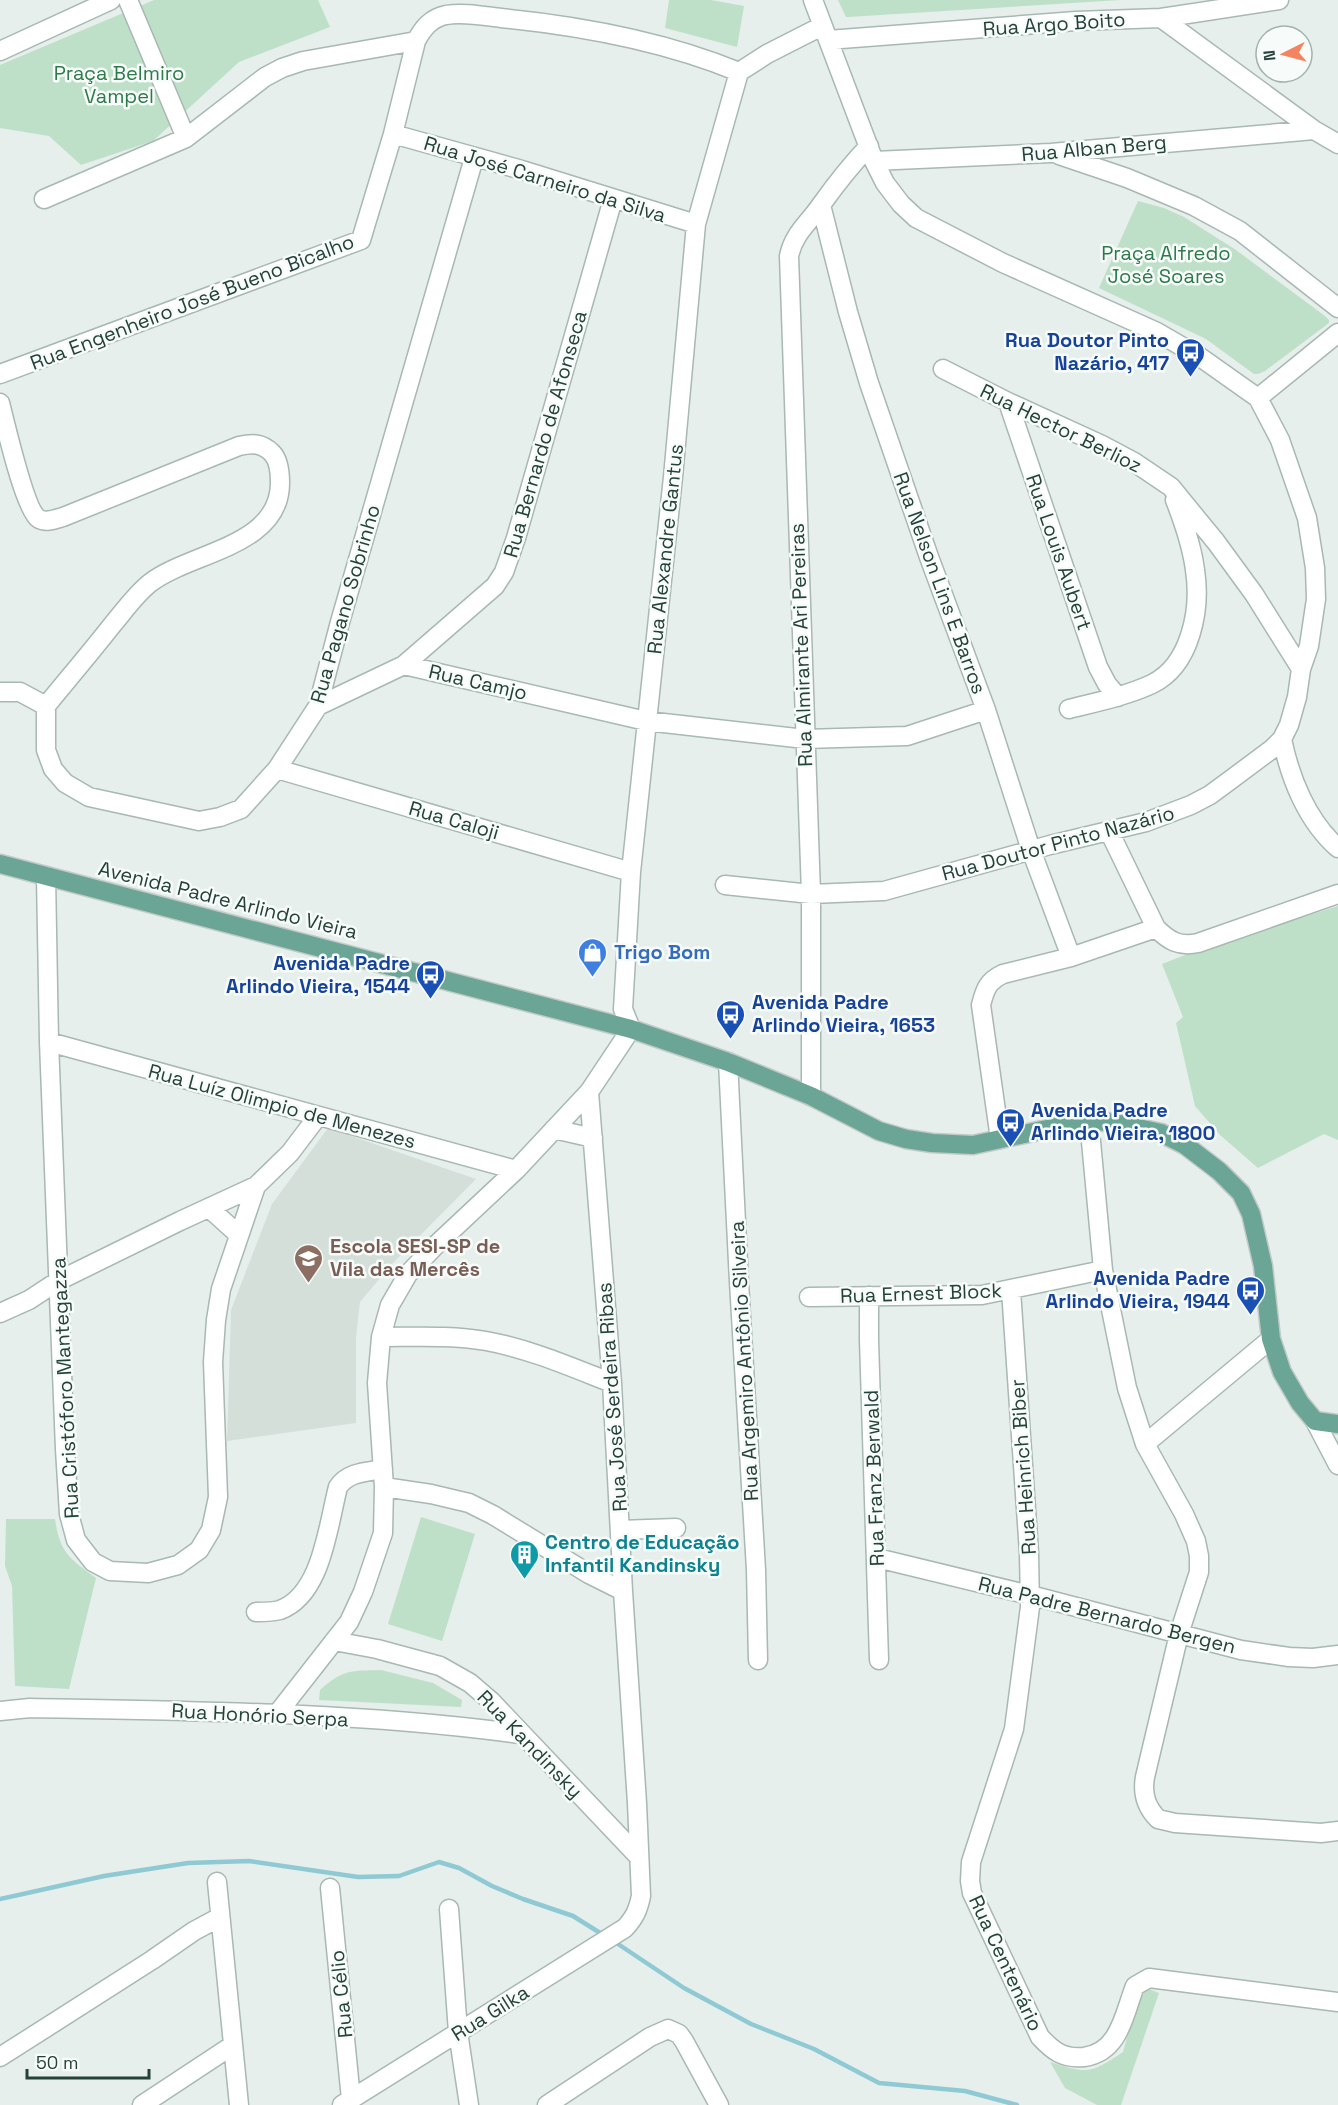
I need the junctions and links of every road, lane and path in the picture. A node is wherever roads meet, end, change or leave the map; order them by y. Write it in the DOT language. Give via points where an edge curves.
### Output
graph roads {
  1 [pos="111,0"];
  2 [pos="128,0"];
  3 [pos="813,0"];
  4 [pos="1279,0"];
  5 [pos="468,7"];
  6 [pos="1161,18"];
  7 [pos="825,33"];
  8 [pos="417,41"];
  9 [pos="0,51"];
  10 [pos="739,72"];
  11 [pos="1314,130"];
  12 [pos="393,134"];
  13 [pos="186,138"];
  14 [pos="1133,144"];
  15 [pos="1338,144"];
  16 [pos="1051,153"];
  17 [pos="872,154"];
  18 [pos="474,158"];
  19 [pos="1136,182"];
  20 [pos="44,199"];
  21 [pos="613,199"];
  22 [pos="821,205"];
  23 [pos="696,224"];
  24 [pos="1338,308"];
  25 [pos="1338,333"];
  26 [pos="943,369"];
  27 [pos="0,374"];
  28 [pos="1258,398"];
  29 [pos="1008,402"];
  30 [pos="0,403"];
  31 [pos="1171,487"];
  32 [pos="404,665"];
  33 [pos="1301,669"];
  34 [pos="0,692"];
  35 [pos="1119,697"];
  36 [pos="46,706"];
  37 [pos="318,706"];
  38 [pos="1069,709"];
  39 [pos="986,710"];
  40 [pos="646,721"];
  41 [pos="1282,739"];
  42 [pos="805,740"];
  43 [pos="277,769"];
  44 [pos="1109,831"];
  45 [pos="1338,848"];
  46 [pos="1031,850"];
  47 [pos="0,864"];
  48 [pos="631,872"];
  49 [pos="46,876"];
  50 [pos="725,885"];
  51 [pos="811,894"];
  52 [pos="1338,894"];
  53 [pos="1156,928"];
  54 [pos="1071,957"];
  55 [pos="631,1029"];
  56 [pos="49,1042"];
  57 [pos="728,1062"];
  58 [pos="589,1092"];
  59 [pos="811,1096"];
  60 [pos="318,1116"];
  61 [pos="1089,1120"];
  62 [pos="554,1128"];
  63 [pos="593,1138"];
  64 [pos="1000,1139"];
  65 [pos="516,1170"];
  66 [pos="256,1186"];
  67 [pos="209,1208"];
  68 [pos="239,1235"];
  69 [pos="1103,1270"];
  70 [pos="58,1281"];
  71 [pos="1011,1290"];
  72 [pos="869,1296"];
  73 [pos="809,1297"];
  74 [pos="0,1312"];
  75 [pos="381,1337"];
  76 [pos="1271,1339"];
  77 [pos="612,1383"];
  78 [pos="1315,1421"];
  79 [pos="1338,1424"];
  80 [pos="1145,1444"];
  81 [pos="1338,1465"];
  82 [pos="383,1478"];
  83 [pos="676,1528"];
  84 [pos="620,1530"];
  85 [pos="877,1558"];
  86 [pos="623,1591"];
  87 [pos="1030,1595"];
  88 [pos="256,1612"];
  89 [pos="1179,1634"];
  90 [pos="334,1641"];
  91 [pos="1338,1655"];
  92 [pos="758,1660"];
  93 [pos="879,1660"];
  94 [pos="0,1711"];
  95 [pos="277,1714"];
  96 [pos="520,1734"];
  97 [pos="1008,1750"];
  98 [pos="1338,1831"];
  99 [pos="639,1857"];
  100 [pos="217,1882"];
  101 [pos="330,1888"];
  102 [pos="449,1909"];
  103 [pos="220,1917"];
  104 [pos="630,1923"];
  105 [pos="1338,2002"];
  106 [pos="458,2032"];
  107 [pos="233,2045"];
  108 [pos="0,2057"];
  109 [pos="347,2102"];
  110 [pos="142,2105"];
  111 [pos="239,2105"];
  112 [pos="469,2105"];
  113 [pos="547,2105"];
  114 [pos="719,2105"];
  1 -- 9 [label="street"];
  2 -- 13 [label="street"];
  3 -- 7 [label="street, Rua Doutor Pinto Nazário"];
  4 -- 6 [label="street, Rua Argo Boito"];
  5 -- 8 [label="street" via="430,22"];
  5 -- 10 [label="street" via="631,38"];
  6 -- 7 [label="street, Rua Argo Boito"];
  6 -- 11 [label="street"];
  7 -- 10 [label="street" via="767,54"];
  7 -- 17 [label="street, Rua Doutor Pinto Nazário"];
  8 -- 12 [label="street, Rua Engenheiro José Bueno Bicalho"];
  8 -- 13 [label="street" via="282,68"];
  10 -- 23 [label="street, Rua Alexandre Gantus"];
  11 -- 14 [label="street, Rua Alban Berg"];
  11 -- 15 [label="street"];
  12 -- 18 [label="street, Rua José Carneiro da Silva"];
  12 -- 27 [label="street, Rua Engenheiro José Bueno Bicalho" via="361,240"];
  13 -- 20 [label="street"];
  14 -- 16 [label="street, Rua Alban Berg"];
  14 -- 19 [label="street" via="1120,164"];
  16 -- 17 [label="street, Rua Alban Berg"];
  16 -- 19 [label="street"];
  17 -- 22 [label="street, Rua Almirante Ari Pereiras" via="839,179"];
  17 -- 28 [label="street, Rua Doutor Pinto Nazário" via="885,183 916,218 1003,263 1157,332"];
  18 -- 21 [label="street, Rua José Carneiro da Silva"];
  18 -- 37 [label="street, Rua Pagano Sobrinho"];
  19 -- 24 [label="street" via="1194,206 1240,231"];
  21 -- 23 [label="street, Rua José Carneiro da Silva"];
  21 -- 32 [label="street, Rua Bernardo de Afonseca" via="504,572 495,586"];
  22 -- 39 [label="street, Rua Nelson Lins E Barros" via="869,383"];
  22 -- 42 [label="street, Rua Almirante Ari Pereiras" via="794,237 789,256"];
  23 -- 40 [label="street, Rua Alexandre Gantus"];
  25 -- 28 [label="street"];
  26 -- 29 [label="street, Rua Hector Berlioz"];
  28 -- 33 [label="street, Rua Doutor Pinto Nazário" via="1280,440 1307,518 1315,568 1316,599 1309,646"];
  29 -- 31 [label="street, Rua Hector Berlioz" via="1102,445"];
  29 -- 35 [label="street, Rua Louis Aubert" via="1098,667"];
  30 -- 36 [label="street" via="26,496 39,519 63,518 245,444 265,446 275,456 280,475 277,505 267,522 235,543 179,566 149,584"];
  31 -- 33 [label="street, Rua Hector Berlioz" via="1248,585"];
  31 -- 35 [label="street" via="1196,573 1195,609 1188,644 1173,667 1154,683"];
  32 -- 37 [label="street, Rua Camjo"];
  32 -- 40 [label="street, Rua Camjo"];
  33 -- 41 [label="street, Rua Doutor Pinto Nazário" via="1297,697"];
  34 -- 36 [label="street" via="20,692"];
  35 -- 38 [label="street"];
  36 -- 43 [label="street, Rua Pagano Sobrinho" via="46,750 53,769 65,783 88,797 199,821 241,809"];
  37 -- 43 [label="street, Rua Pagano Sobrinho"];
  39 -- 42 [label="street, Rua Camjo" via="907,736"];
  39 -- 46 [label="street, Rua Nelson Lins E Barros"];
  40 -- 42 [label="street, Rua Camjo"];
  40 -- 48 [label="street, Rua Alexandre Gantus"];
  41 -- 44 [label="street, Rua Doutor Pinto Nazário" via="1200,800 1161,817"];
  41 -- 45 [label="street" via="1302,798 1315,822"];
  42 -- 51 [label="street, Rua Almirante Ari Pereiras"];
  43 -- 48 [label="street, Rua Caloji"];
  44 -- 46 [label="street, Rua Doutor Pinto Nazário"];
  44 -- 53 [label="street"];
  46 -- 51 [label="street, Rua Doutor Pinto Nazário" via="884,891"];
  46 -- 54 [label="street, Rua Nelson Lins E Barros"];
  47 -- 49 [label="main road, Avenida Padre Arlindo Vieira"];
  48 -- 55 [label="street, Rua Alexandre Gantus" via="624,1009"];
  49 -- 55 [label="main road, Avenida Padre Arlindo Vieira"];
  49 -- 56 [label="street, Rua Cristóforo Mantegazza"];
  50 -- 51 [label="street, Rua Doutor Pinto Nazário"];
  51 -- 59 [label="street, Rua Almirante Ari Pereiras"];
  52 -- 53 [label="street" via="1189,945 1174,943"];
  53 -- 54 [label="street"];
  54 -- 64 [label="street" via="1003,974 985,989 981,1005"];
  55 -- 57 [label="main road, Avenida Padre Arlindo Vieira"];
  55 -- 58 [label="street"];
  56 -- 60 [label="street, Rua Luíz Olimpio de Menezes"];
  56 -- 70 [label="street, Rua Cristóforo Mantegazza"];
  57 -- 59 [label="main road, Avenida Padre Arlindo Vieira"];
  57 -- 92 [label="street, Rua Argemiro Antônio Silveira"];
  58 -- 62 [label="street"];
  58 -- 63 [label="street, Rua José Serdeira Ribas"];
  59 -- 64 [label="main road, Avenida Padre Arlindo Vieira" via="879,1131 906,1139 973,1145"];
  60 -- 65 [label="street, Rua Luíz Olimpio de Menezes"];
  60 -- 66 [label="street, Rua Cristóforo Mantegazza" via="290,1153"];
  61 -- 64 [label="main road, Avenida Padre Arlindo Vieira"];
  61 -- 69 [label="street"];
  61 -- 76 [label="main road, Avenida Padre Arlindo Vieira" via="1161,1133 1185,1145 1241,1193 1251,1214 1263,1266"];
  62 -- 63 [label="street"];
  62 -- 65 [label="street"];
  63 -- 77 [label="street, Rua José Serdeira Ribas"];
  65 -- 75 [label="street" via="408,1274 390,1305"];
  66 -- 67 [label="street"];
  66 -- 68 [label="street, Rua Cristóforo Mantegazza"];
  67 -- 68 [label="street"];
  67 -- 70 [label="street"];
  68 -- 70 [label="street, Rua Cristóforo Mantegazza" via="221,1289 216,1320 213,1362 218,1497 211,1530 199,1550 165,1570 110,1571 93,1562 76,1540 69,1514"];
  69 -- 71 [label="street, Rua Ernest Block"];
  69 -- 80 [label="street" via="1126,1389"];
  70 -- 74 [label="street" via="29,1300"];
  71 -- 72 [label="street, Rua Ernest Block" via="960,1296"];
  71 -- 87 [label="street, Rua Heinrich Biber"];
  72 -- 73 [label="street, Rua Ernest Block"];
  72 -- 85 [label="street, Rua Franz Berwald"];
  75 -- 77 [label="street" via="485,1340 534,1353"];
  75 -- 82 [label="street" via="377,1383"];
  76 -- 78 [label="main road, Avenida Padre Arlindo Vieira" via="1282,1372"];
  76 -- 80 [label="street"];
  77 -- 84 [label="street, Rua José Serdeira Ribas"];
  78 -- 79 [label="main road"];
  78 -- 81 [label="street"];
  80 -- 89 [label="street" via="1198,1548 1199,1572"];
  82 -- 86 [label="street" via="470,1503"];
  82 -- 88 [label="street" via="349,1476 342,1481 317,1572 304,1593 279,1610"];
  82 -- 90 [label="street" via="383,1533 363,1592 349,1622"];
  83 -- 84 [label="street"];
  84 -- 86 [label="street, Rua José Serdeira Ribas"];
  85 -- 87 [label="street, Rua Padre Bernardo Bergen"];
  85 -- 93 [label="street, Rua Franz Berwald"];
  86 -- 99 [label="street, Rua José Serdeira Ribas"];
  87 -- 89 [label="street, Rua Padre Bernardo Bergen"];
  87 -- 97 [label="street, Rua Heinrich Biber"];
  89 -- 91 [label="street, Rua Padre Bernardo Bergen" via="1289,1657"];
  89 -- 98 [label="street" via="1143,1786 1147,1804 1158,1819"];
  90 -- 95 [label="street"];
  90 -- 96 [label="street, Rua Kandinsky" via="440,1666 470,1683"];
  94 -- 95 [label="street, Rua Honório Serpa" via="30,1708"];
  95 -- 96 [label="street, Rua Honório Serpa"];
  96 -- 99 [label="street, Rua Kandinsky"];
  97 -- 105 [label="street, Rua Centenário" via="971,1862 970,1881 972,1893 1040,2037 1052,2050 1077,2058 1104,2050 1116,2037 1135,1986 1149,1978"];
  99 -- 104 [label="street, Rua José Serdeira Ribas" via="641,1896"];
  100 -- 103 [label="street"];
  101 -- 109 [label="street, Rua Célio"];
  102 -- 106 [label="street"];
  103 -- 107 [label="street"];
  103 -- 108 [label="street" via="186,1935"];
  104 -- 106 [label="street, Rua Gilka"];
  106 -- 109 [label="street, Rua Gilka"];
  106 -- 112 [label="street"];
  107 -- 110 [label="street"];
  107 -- 111 [label="street"];
  113 -- 114 [label="street" via="664,2030 675,2031 684,2041"];
}
